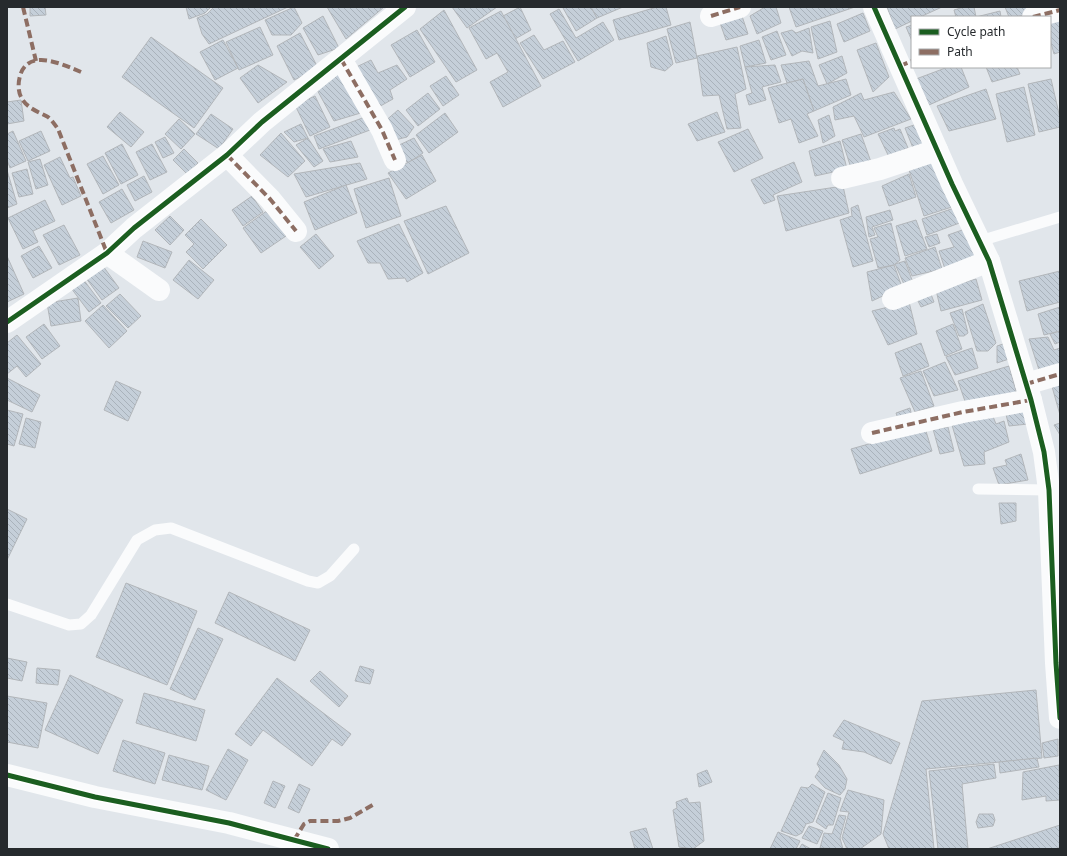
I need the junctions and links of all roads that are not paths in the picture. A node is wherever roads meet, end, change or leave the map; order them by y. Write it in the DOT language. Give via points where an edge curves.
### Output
graph roads {
  1 [pos="404,7"];
  2 [pos="740,7"];
  3 [pos="874,7"];
  4 [pos="1060,10"];
  5 [pos="711,16"];
  6 [pos="1037,16"];
  7 [pos="340,59"];
  8 [pos="906,64"];
  9 [pos="937,150"];
  10 [pos="227,155"];
  11 [pos="395,160"];
  12 [pos="842,178"];
  13 [pos="1060,217"];
  14 [pos="296,231"];
  15 [pos="980,241"];
  16 [pos="107,253"];
  17 [pos="989,261"];
  18 [pos="159,290"];
  19 [pos="894,299"];
  20 [pos="7,322"];
  21 [pos="1060,374"];
  22 [pos="1028,392"];
  23 [pos="872,433"];
  24 [pos="978,489"];
  25 [pos="1049,490"];
  26 [pos="354,549"];
  27 [pos="7,604"];
  28 [pos="1060,718"];
  29 [pos="7,776"];
  30 [pos="328,849"];
  1 -- 7 [label="street"];
  2 -- 5 [label="street"];
  3 -- 8 [label="street"];
  4 -- 6 [label="street"];
  7 -- 10 [label="street" via="262,122"];
  7 -- 11 [label="street" via="382,130"];
  8 -- 9 [label="street"];
  9 -- 12 [label="street" via="880,169"];
  9 -- 15 [label="street"];
  10 -- 14 [label="street" via="270,199"];
  10 -- 16 [label="street" via="134,228"];
  13 -- 15 [label="lane"];
  15 -- 17 [label="street"];
  16 -- 18 [label="street"];
  16 -- 20 [label="street"];
  17 -- 19 [label="street"];
  17 -- 22 [label="street"];
  21 -- 22 [label="street"];
  22 -- 23 [label="street" via="962,412"];
  22 -- 25 [label="street" via="1044,452"];
  24 -- 25 [label="lane"];
  25 -- 28 [label="street"];
  26 -- 27 [label="lane" via="330,576 318,583 171,528 155,530 137,540 91,616 81,624 68,625"];
  29 -- 30 [label="street" via="95,798 229,823"];
}
